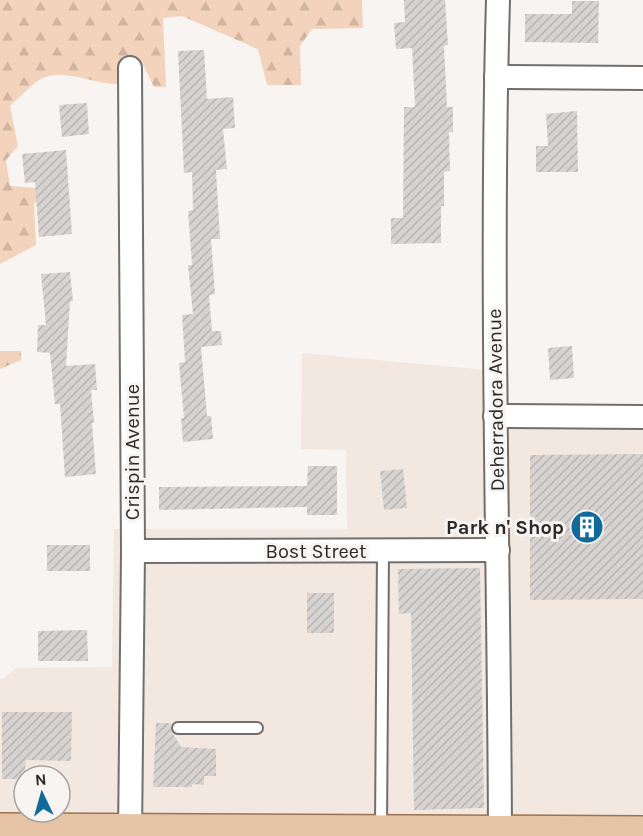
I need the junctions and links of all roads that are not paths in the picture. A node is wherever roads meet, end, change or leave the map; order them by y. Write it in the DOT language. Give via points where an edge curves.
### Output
graph roads {
  1 [pos="498,0"];
  2 [pos="130,68"];
  3 [pos="496,77"];
  4 [pos="643,78"];
  5 [pos="495,416"];
  6 [pos="643,417"];
  7 [pos="383,550"];
  8 [pos="498,550"];
  9 [pos="133,551"];
  10 [pos="178,728"];
  11 [pos="256,728"];
  12 [pos="0,830"];
  13 [pos="381,833"];
  14 [pos="643,833"];
  15 [pos="130,834"];
  16 [pos="499,835"];
  1 -- 3 [label="street, Deherradora Avenue"];
  2 -- 9 [label="street, Crispin Avenue"];
  3 -- 4 [label="street"];
  3 -- 5 [label="street, Deherradora Avenue"];
  5 -- 6 [label="street"];
  5 -- 8 [label="street, Deherradora Avenue"];
  7 -- 8 [label="street, Bost Street"];
  7 -- 9 [label="street, Bost Street"];
  7 -- 13 [label="lane"];
  8 -- 16 [label="street, Deherradora Avenue"];
  9 -- 15 [label="street, Crispin Avenue"];
  10 -- 11 [label="lane"];
  12 -- 15 [label="main road"];
  13 -- 15 [label="main road"];
  13 -- 16 [label="main road"];
  14 -- 16 [label="main road"];
}
